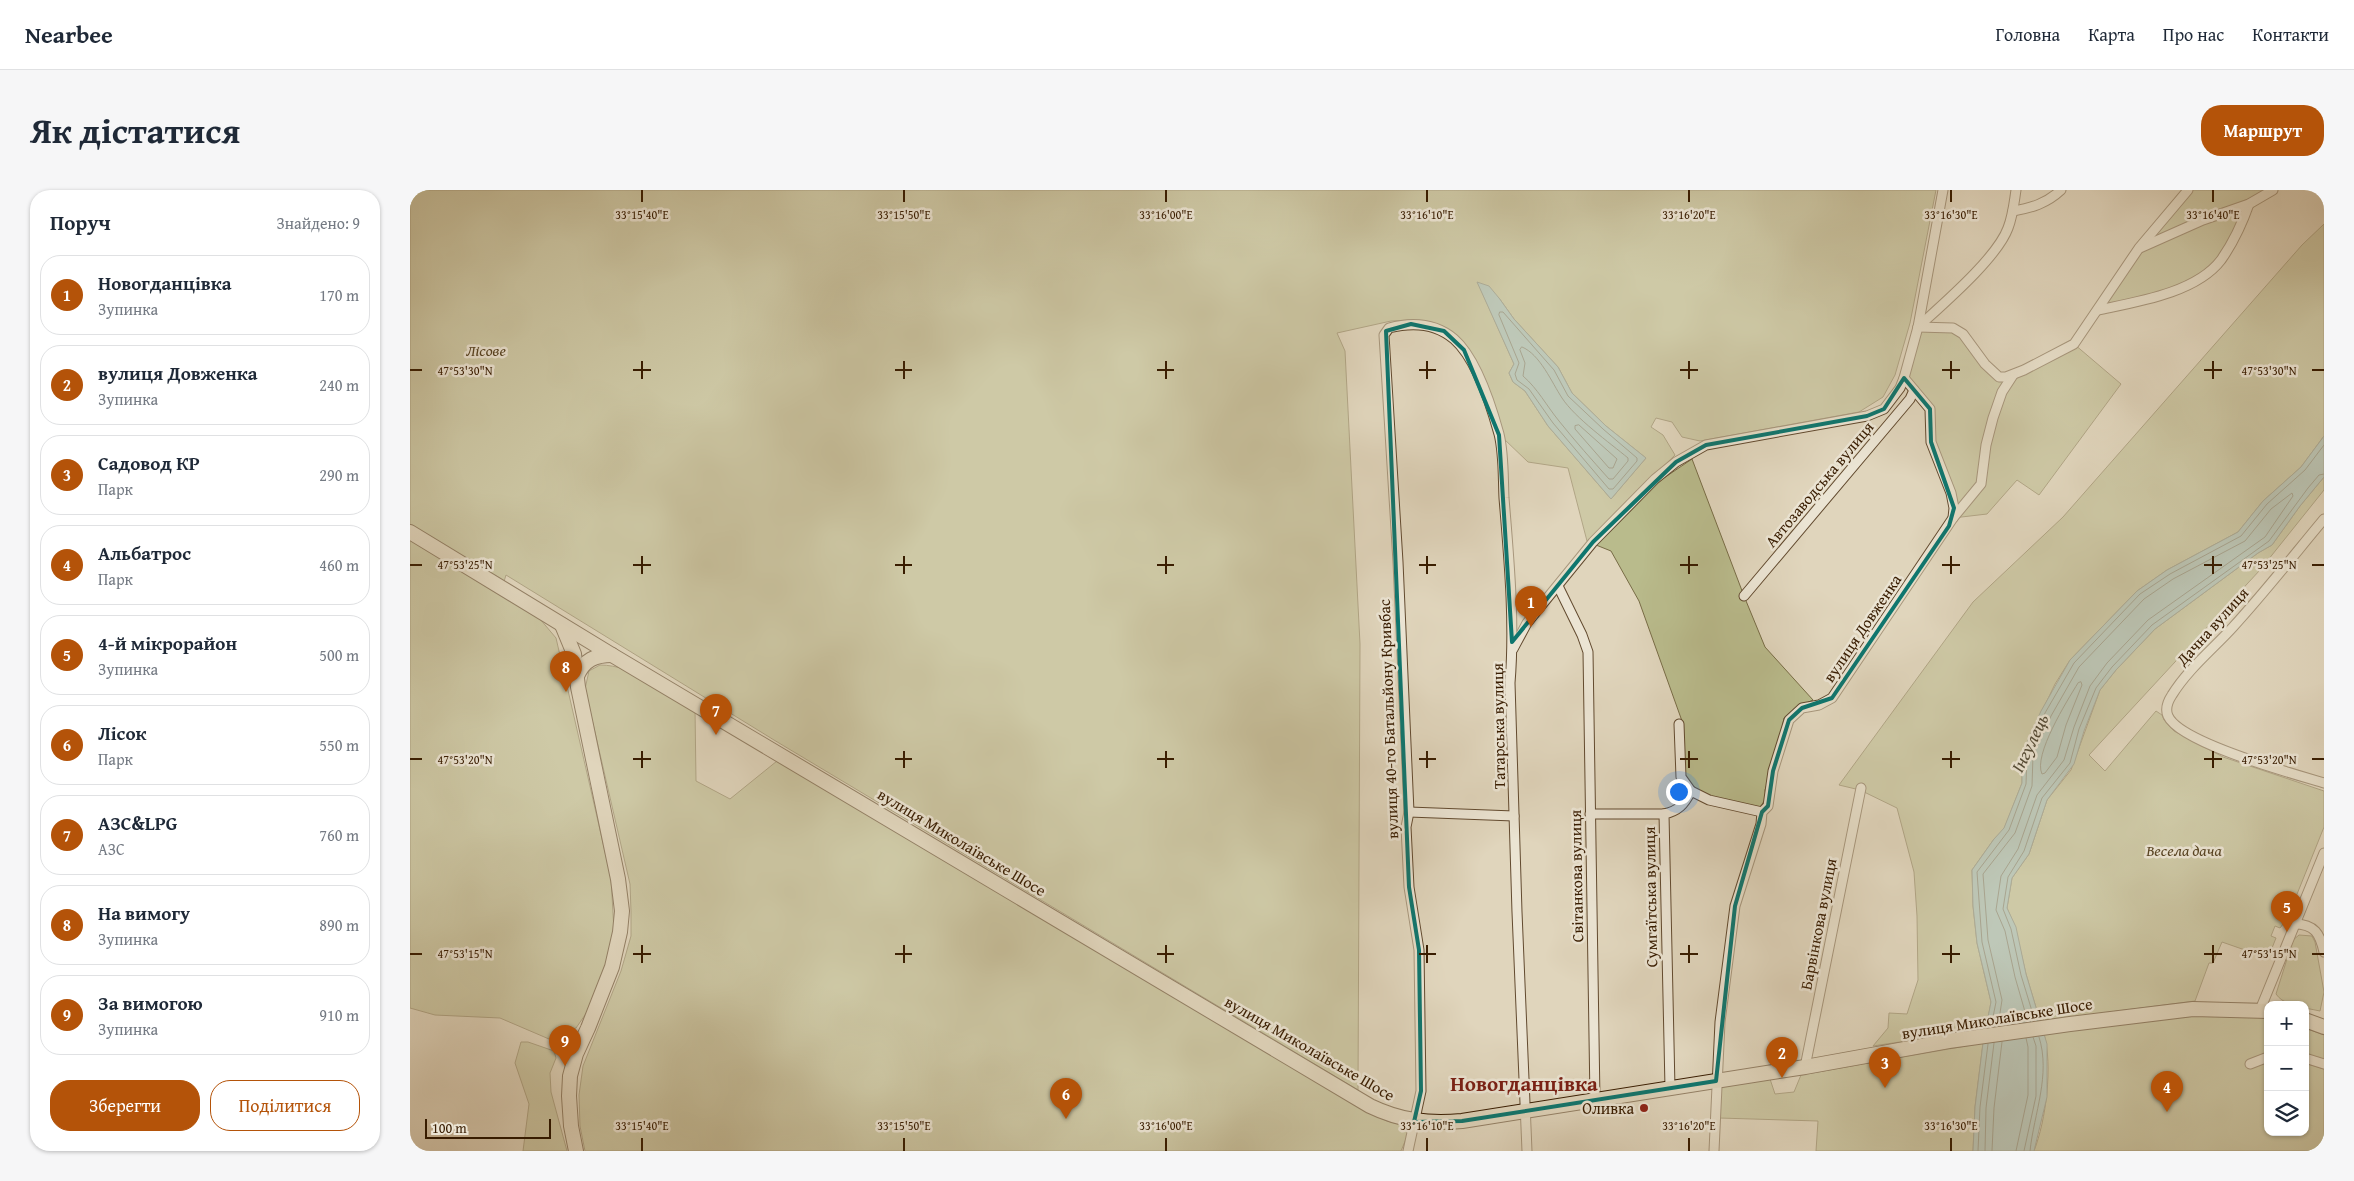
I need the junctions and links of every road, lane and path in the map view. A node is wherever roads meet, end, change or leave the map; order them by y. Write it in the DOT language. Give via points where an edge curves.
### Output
graph roads {
  1 [pos="1943,190"];
  2 [pos="2016,190"];
  3 [pos="2061,190"];
  4 [pos="2188,190"];
  5 [pos="2273,190"];
  6 [pos="2250,204"];
  7 [pos="2013,211"];
  8 [pos="2139,248"];
  9 [pos="2098,310"];
  10 [pos="1431,326"];
  11 [pos="1918,327"];
  12 [pos="2013,375"];
  13 [pos="1904,378"];
  14 [pos="1914,390"];
  15 [pos="1953,518"];
  16 [pos="2324,519"];
  17 [pos="410,532"];
  18 [pos="1558,586"];
  19 [pos="1744,596"];
  20 [pos="562,625"];
  21 [pos="1513,649"];
  22 [pos="612,655"];
  23 [pos="577,676"];
  24 [pos="1680,724"];
  25 [pos="2324,783"];
  26 [pos="1861,788"];
  27 [pos="1690,791"];
  28 [pos="1409,812"];
  29 [pos="1762,812"];
  30 [pos="1590,814"];
  31 [pos="1664,814"];
  32 [pos="1514,816"];
  33 [pos="2324,853"];
  34 [pos="2294,924"];
  35 [pos="2324,952"];
  36 [pos="2267,1001"];
  37 [pos="2264,1011"];
  38 [pos="2309,1021"];
  39 [pos="2324,1027"];
  40 [pos="2264,1059"];
  41 [pos="2309,1059"];
  42 [pos="2250,1064"];
  43 [pos="2324,1064"];
  44 [pos="1805,1067"];
  45 [pos="1716,1081"];
  46 [pos="1670,1088"];
  47 [pos="1596,1100"];
  48 [pos="1525,1112"];
  49 [pos="1414,1122"];
  50 [pos="576,1151"];
  51 [pos="1408,1151"];
  52 [pos="1527,1151"];
  53 [pos="1714,1151"];
  1 -- 11 [label="street"];
  2 -- 7 [label="street"];
  3 -- 7 [label="street" via="2037,206"];
  4 -- 8 [label="street"];
  5 -- 6 [label="street"];
  6 -- 8 [label="street"];
  6 -- 9 [label="street" via="2220,261 2200,278 2158,298"];
  7 -- 11 [label="street" via="2008,230 1995,250"];
  8 -- 9 [label="street"];
  9 -- 12 [label="street" via="2074,344"];
  10 -- 21 [label="street, Татарська вулиця" via="1454,339 1464,350 1480,382 1499,435"];
  10 -- 28 [label="street, вулиця 40-го Батальйону Кривбас" via="1400,325 1390,328 1384,336"];
  11 -- 12 [label="street" via="1953,328 1963,334 1993,374"];
  11 -- 13 [label="street"];
  12 -- 15 [label="street, вулиця Довженка" via="2002,392 1993,418 1981,484"];
  13 -- 14 [label="street"];
  13 -- 18 [label="street" via="1884,408 1867,416 1706,445 1676,462 1593,542"];
  14 -- 15 [label="street" via="1930,409 1931,442 1950,493"];
  14 -- 19 [label="street, Автозаводська вулиця" via="1867,453"];
  15 -- 29 [label="street, вулиця Довженка" via="1832,698 1819,705 1802,708 1789,720 1773,771 1768,806"];
  16 -- 25 [label="street, Дачна вулиця" via="2235,625 2189,674 2172,695 2167,711 2176,725 2200,740 2267,766"];
  17 -- 20 [label="main road, вулиця Миколаївське Шосе"];
  18 -- 21 [label="street" via="1527,623"];
  18 -- 30 [label="street, Світанкова вулиця" via="1588,652"];
  20 -- 22 [label="main road, вулиця Миколаївське Шосе"];
  20 -- 23 [label="main road" via="573,648"];
  21 -- 32 [label="street, Татарська вулиця" via="1510,684"];
  22 -- 23 [label="main road" via="591,658"];
  22 -- 49 [label="main road, вулиця Миколаївське Шосе" via="1370,1106"];
  23 -- 50 [label="main road" via="622,911 612,967 572,1064 569,1096"];
  24 -- 27 [label="street" via="1681,778"];
  26 -- 44 [label="street, Барвінкова вулиця"];
  27 -- 29 [label="street" via="1709,800"];
  27 -- 31 [label="street, Сумгаїтська вулиця" via="1685,802 1675,811"];
  28 -- 32 [label="street"];
  28 -- 49 [label="street, вулиця 40-го Батальйону Кривбас" via="1406,827 1409,887 1419,950 1421,1091"];
  29 -- 45 [label="street, вулиця Довженка" via="1735,906"];
  30 -- 31 [label="street"];
  30 -- 47 [label="street, Світанкова вулиця"];
  31 -- 46 [label="street, Сумгаїтська вулиця"];
  32 -- 48 [label="street, Татарська вулиця"];
  33 -- 34 [label="street"];
  34 -- 35 [label="street" via="2315,929"];
  34 -- 36 [label="street"];
  37 -- 44 [label="main road, вулиця Миколаївське Шосе" via="2193,1009 2070,1024 1949,1041"];
  38 -- 39 [label="main road"];
  40 -- 42 [label="street"];
  41 -- 43 [label="street"];
  44 -- 45 [label="main road, вулиця Миколаївське Шосе"];
  45 -- 46 [label="main road, вулиця Миколаївське Шосе"];
  45 -- 53 [label="street, вулиця Довженка"];
  46 -- 47 [label="main road, вулиця Миколаївське Шосе"];
  47 -- 48 [label="main road, вулиця Миколаївське Шосе"];
  48 -- 49 [label="main road, вулиця Миколаївське Шосе" via="1462,1121"];
  48 -- 52 [label="street, Татарська вулиця"];
  49 -- 51 [label="street, вулиця 40-го Батальйону Кривбас"];
}
